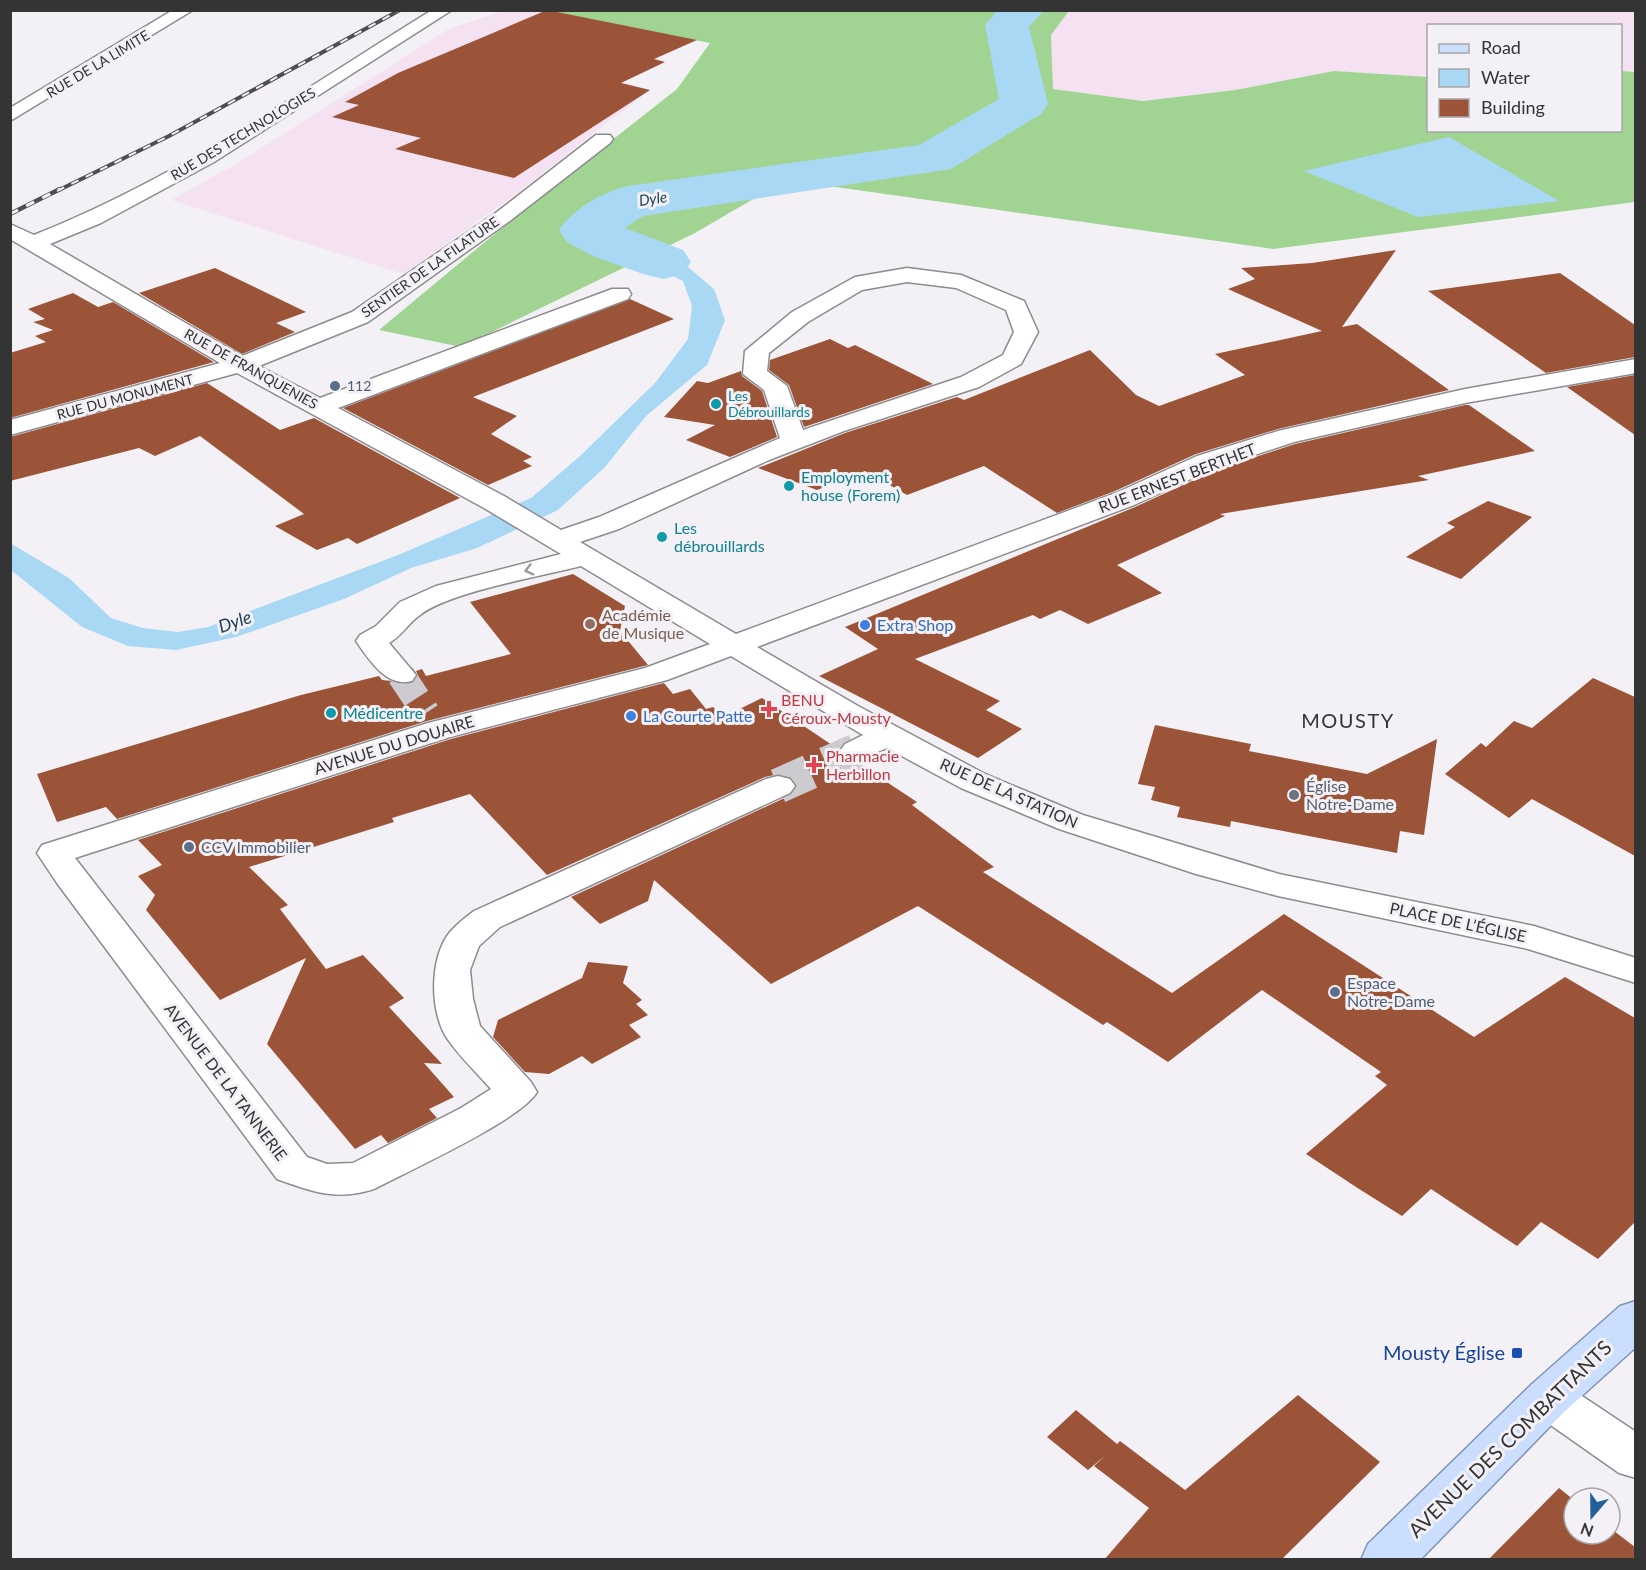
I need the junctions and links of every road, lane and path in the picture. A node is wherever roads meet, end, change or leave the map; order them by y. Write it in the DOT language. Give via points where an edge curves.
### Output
graph roads {
  1 [pos="185,10"];
  2 [pos="444,10"];
  3 [pos="41,98"];
  4 [pos="10,102"];
  5 [pos="10,116"];
  6 [pos="603,139"];
  7 [pos="10,230"];
  8 [pos="34,243"];
  9 [pos="621,294"];
  10 [pos="240,365"];
  11 [pos="1635,366"];
  12 [pos="318,407"];
  13 [pos="10,428"];
  14 [pos="794,442"];
  15 [pos="551,535"];
  16 [pos="586,556"];
  17 [pos="734,644"];
  18 [pos="401,675"];
  19 [pos="887,735"];
  20 [pos="856,751"];
  21 [pos="778,786"];
  22 [pos="54,853"];
  23 [pos="1278,885"];
  24 [pos="1635,971"];
  25 [pos="1635,1319"];
  26 [pos="1548,1398"];
  27 [pos="1635,1458"];
  28 [pos="1386,1560"];
  1 -- 3 [label="street, RUE DE LA LIMITE"];
  2 -- 8 [label="street, RUE DES TECHNOLOGIES" via="207,158 94,219"];
  3 -- 4 [label="street, RUE DE LA LIMITE"];
  3 -- 5 [label="street, RUE DE LA LIMITE"];
  6 -- 10 [label="street, SENTIER DE LA FILATURE" via="504,216 360,317"];
  7 -- 8 [label="street, RUE DE FRANQUENIES"];
  8 -- 10 [label="street, RUE DE FRANQUENIES"];
  9 -- 12 [label="street"];
  10 -- 12 [label="street, RUE DE FRANQUENIES"];
  10 -- 13 [label="street, RUE DU MONUMENT"];
  11 -- 17 [label="street, RUE ERNEST BERTHET" via="1465,396 1287,436 1206,462 1125,499"];
  12 -- 15 [label="street, RUE DE FRANQUENIES"];
  14 -- 14 [label="street" via="775,386 755,374 757,351 800,317 855,284 907,275 961,282 1016,306 1026,332 1013,359 970,382"];
  14 -- 15 [label="street" via="609,523"];
  15 -- 16 [label="street, RUE DE LA STATION"];
  16 -- 17 [label="street, RUE DE LA STATION"];
  16 -- 18 [label="street, one-way" via="446,592 410,608 387,632 371,641"];
  17 -- 19 [label="street, RUE DE LA STATION"];
  17 -- 22 [label="street, AVENUE DU DOUAIRE" via="656,674 432,721"];
  19 -- 20 [label="street"];
  19 -- 23 [label="street, RUE DE LA STATION" via="974,781 1071,822"];
  21 -- 22 [label="street, AVENUE DE LA TANNERIE" via="487,919 463,940 452,970 462,1031 517,1092 359,1178 325,1180 292,1168"];
  23 -- 24 [label="street, PLACE DE L’ÉGLISE" via="1534,938"];
  25 -- 26 [label="main road, AVENUE DES COMBATTANTS"];
  26 -- 27 [label="street"];
  26 -- 28 [label="main road, AVENUE DES COMBATTANTS"];
}
